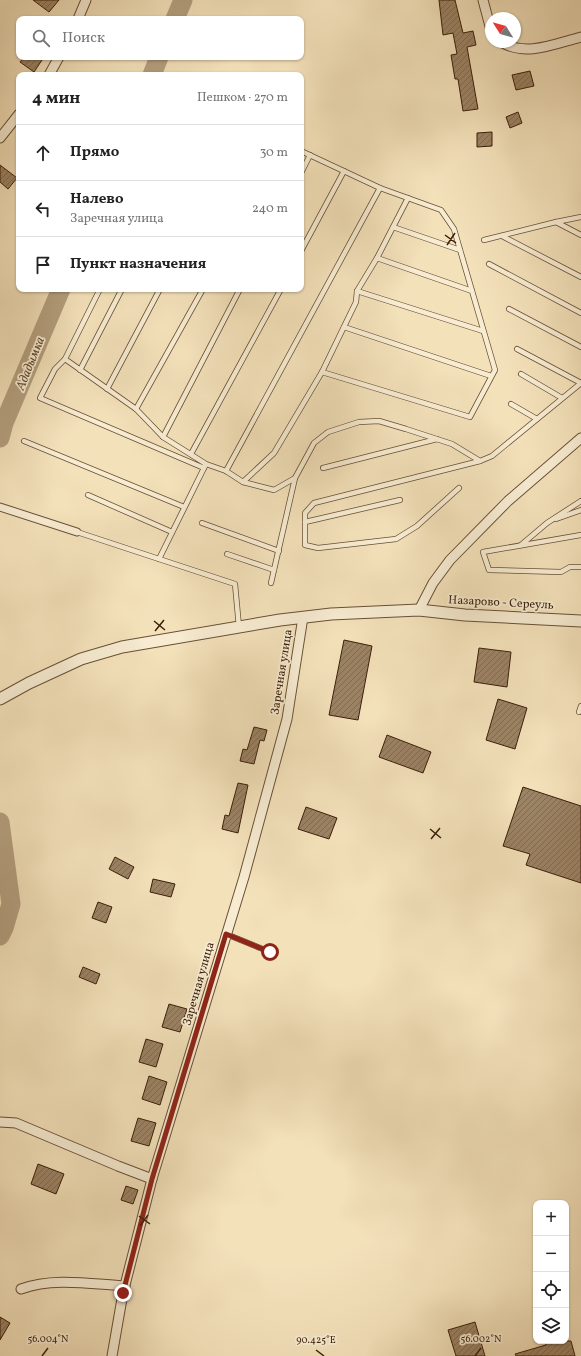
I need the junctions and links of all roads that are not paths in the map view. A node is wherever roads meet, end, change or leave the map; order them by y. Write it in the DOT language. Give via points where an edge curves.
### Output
graph roads {
  1 [pos="483,0"];
  2 [pos="82,2"];
  3 [pos="486,12"];
  4 [pos="79,16"];
  5 [pos="581,36"];
  6 [pos="513,48"];
  7 [pos="56,60"];
  8 [pos="50,72"];
  9 [pos="16,117"];
  10 [pos="2,132"];
  11 [pos="304,152"];
  12 [pos="310,155"];
  13 [pos="304,167"];
  14 [pos="344,171"];
  15 [pos="380,188"];
  16 [pos="408,198"];
  17 [pos="581,217"];
  18 [pos="556,222"];
  19 [pos="393,227"];
  20 [pos="581,235"];
  21 [pos="502,236"];
  22 [pos="484,240"];
  23 [pos="304,245"];
  24 [pos="460,250"];
  25 [pos="377,258"];
  26 [pos="489,264"];
  27 [pos="581,277"];
  28 [pos="357,291"];
  29 [pos="472,291"];
  30 [pos="98,292"];
  31 [pos="120,292"];
  32 [pos="158,292"];
  33 [pos="201,292"];
  34 [pos="238,292"];
  35 [pos="278,292"];
  36 [pos="509,309"];
  37 [pos="581,313"];
  38 [pos="344,327"];
  39 [pos="483,331"];
  40 [pos="581,347"];
  41 [pos="517,349"];
  42 [pos="65,359"];
  43 [pos="80,370"];
  44 [pos="322,372"];
  45 [pos="521,374"];
  46 [pos="491,376"];
  47 [pos="581,383"];
  48 [pos="107,389"];
  49 [pos="562,398"];
  50 [pos="511,404"];
  51 [pos="136,409"];
  52 [pos="537,419"];
  53 [pos="163,437"];
  54 [pos="581,438"];
  55 [pos="438,439"];
  56 [pos="24,441"];
  57 [pos="191,454"];
  58 [pos="480,461"];
  59 [pos="205,466"];
  60 [pos="323,468"];
  61 [pos="226,471"];
  62 [pos="295,478"];
  63 [pos="243,482"];
  64 [pos="459,488"];
  65 [pos="88,495"];
  66 [pos="400,500"];
  67 [pos="581,501"];
  68 [pos="0,507"];
  69 [pos="184,507"];
  70 [pos="581,510"];
  71 [pos="305,522"];
  72 [pos="202,523"];
  73 [pos="547,523"];
  74 [pos="77,532"];
  75 [pos="172,532"];
  76 [pos="581,535"];
  77 [pos="521,545"];
  78 [pos="279,551"];
  79 [pos="227,554"];
  80 [pos="159,559"];
  81 [pos="581,566"];
  82 [pos="274,570"];
  83 [pos="271,583"];
  84 [pos="419,610"];
  85 [pos="303,617"];
  86 [pos="581,621"];
  87 [pos="239,627"];
  88 [pos="0,699"];
  89 [pos="581,706"];
  90 [pos="579,712"];
  91 [pos="226,934"];
  92 [pos="270,952"];
  93 [pos="0,1122"];
  94 [pos="152,1179"];
  95 [pos="125,1286"];
  96 [pos="21,1290"];
  97 [pos="112,1356"];
  1 -- 3 [label="street"];
  2 -- 4 [label="street"];
  5 -- 6 [label="street" via="538,48"];
  7 -- 8 [label="street"];
  9 -- 10 [label="street"];
  11 -- 12 [label="lane"];
  12 -- 13 [label="lane"];
  12 -- 14 [label="lane"];
  14 -- 15 [label="lane"];
  14 -- 23 [label="lane"];
  15 -- 16 [label="lane"];
  15 -- 61 [label="lane"];
  16 -- 19 [label="lane"];
  16 -- 24 [label="lane" via="441,210 454,229"];
  17 -- 18 [label="lane"];
  18 -- 20 [label="lane"];
  18 -- 21 [label="lane"];
  19 -- 24 [label="lane"];
  19 -- 25 [label="lane"];
  21 -- 22 [label="lane"];
  21 -- 27 [label="lane"];
  24 -- 29 [label="lane"];
  25 -- 28 [label="lane"];
  25 -- 29 [label="lane"];
  26 -- 37 [label="lane"];
  28 -- 38 [label="lane" via="356,302"];
  28 -- 39 [label="lane"];
  29 -- 39 [label="lane"];
  30 -- 42 [label="lane"];
  31 -- 43 [label="lane"];
  32 -- 48 [label="lane"];
  33 -- 51 [label="lane"];
  34 -- 53 [label="lane"];
  35 -- 57 [label="lane"];
  36 -- 40 [label="lane"];
  38 -- 44 [label="lane"];
  38 -- 46 [label="lane"];
  39 -- 46 [label="lane" via="494,370"];
  41 -- 47 [label="lane"];
  42 -- 43 [label="lane"];
  42 -- 59 [label="lane" via="55,369 40,398"];
  43 -- 48 [label="lane"];
  44 -- 46 [label="lane" via="470,417"];
  44 -- 63 [label="lane" via="274,453"];
  45 -- 49 [label="lane"];
  47 -- 49 [label="lane"];
  48 -- 51 [label="lane"];
  49 -- 52 [label="lane"];
  50 -- 52 [label="lane"];
  51 -- 53 [label="lane"];
  52 -- 58 [label="lane" via="492,456"];
  53 -- 57 [label="lane"];
  54 -- 84 [label="street" via="508,502 450,560 433,583"];
  55 -- 58 [label="lane" via="452,444"];
  55 -- 60 [label="lane"];
  55 -- 62 [label="lane" via="379,421 359,422 328,432 314,443"];
  56 -- 69 [label="lane"];
  57 -- 59 [label="lane"];
  58 -- 71 [label="lane" via="314,503 305,514"];
  59 -- 61 [label="lane"];
  59 -- 69 [label="lane"];
  61 -- 63 [label="lane"];
  62 -- 63 [label="lane" via="274,490"];
  62 -- 78 [label="lane"];
  64 -- 71 [label="lane" via="417,526 396,539 318,548 305,545"];
  65 -- 75 [label="lane"];
  66 -- 71 [label="lane"];
  67 -- 73 [label="lane"];
  68 -- 74 [label="street"];
  69 -- 75 [label="lane"];
  70 -- 73 [label="lane"];
  72 -- 78 [label="lane"];
  73 -- 77 [label="lane"];
  74 -- 80 [label="lane"];
  75 -- 80 [label="lane"];
  76 -- 77 [label="lane"];
  77 -- 81 [label="lane" via="483,552 489,570 561,572 570,567"];
  78 -- 82 [label="lane"];
  79 -- 82 [label="lane"];
  80 -- 87 [label="lane" via="235,584"];
  82 -- 83 [label="lane"];
  84 -- 85 [label="street, Назарово - Сереуль"];
  84 -- 86 [label="street, Назарово - Сереуль"];
  85 -- 87 [label="street, Назарово - Сереуль"];
  85 -- 91 [label="street, Заречная улица" via="287,719"];
  87 -- 88 [label="street, Назарово - Сереуль" via="122,646 81,659"];
  89 -- 90 [label="lane"];
  91 -- 92 [label="lane"];
  91 -- 94 [label="street, Заречная улица"];
  93 -- 94 [label="street" via="16,1123"];
  94 -- 95 [label="street, Заречная улица"];
  95 -- 96 [label="street" via="55,1282 33,1285"];
  95 -- 97 [label="street, Заречная улица"];
}
